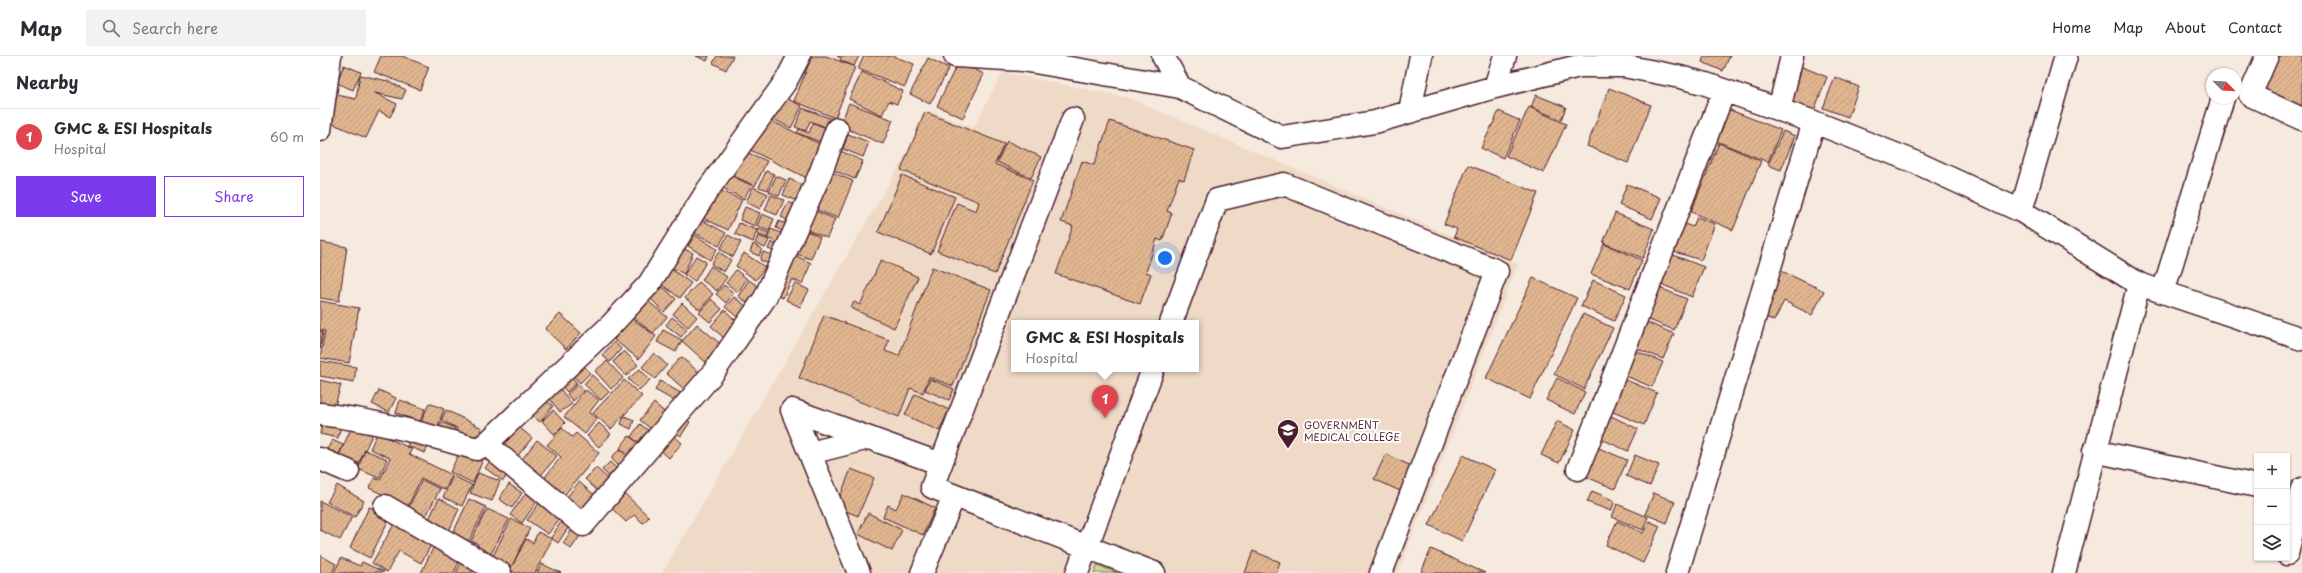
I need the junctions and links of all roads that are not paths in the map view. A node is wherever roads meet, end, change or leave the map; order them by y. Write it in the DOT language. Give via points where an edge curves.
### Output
graph roads {
  1 [pos="330,56"];
  2 [pos="799,56"];
  3 [pos="955,56"];
  4 [pos="1163,56"];
  5 [pos="1421,56"];
  6 [pos="1505,56"];
  7 [pos="1792,56"];
  8 [pos="2066,56"];
  9 [pos="2268,56"];
  10 [pos="1581,61"];
  11 [pos="1495,86"];
  12 [pos="1180,87"];
  13 [pos="1724,91"];
  14 [pos="2222,104"];
  15 [pos="1779,110"];
  16 [pos="1410,111"];
  17 [pos="1073,119"];
  18 [pos="2302,119"];
  19 [pos="1814,122"];
  20 [pos="837,129"];
  21 [pos="320,130"];
  22 [pos="2021,211"];
  23 [pos="2139,284"];
  24 [pos="2163,292"];
  25 [pos="1172,320"];
  26 [pos="2302,339"];
  27 [pos="1152,372"];
  28 [pos="320,414"];
  29 [pos="869,438"];
  30 [pos="486,444"];
  31 [pos="2094,451"];
  32 [pos="810,453"];
  33 [pos="320,458"];
  34 [pos="940,464"];
  35 [pos="1578,469"];
  36 [pos="348,470"];
  37 [pos="2254,485"];
  38 [pos="2296,492"];
  39 [pos="954,496"];
  40 [pos="385,506"];
  41 [pos="2290,533"];
  42 [pos="1087,547"];
  43 [pos="2285,561"];
  44 [pos="500,573"];
  45 [pos="859,573"];
  46 [pos="922,573"];
  47 [pos="1077,573"];
  48 [pos="1154,573"];
  49 [pos="1380,573"];
  50 [pos="1678,573"];
  51 [pos="2064,573"];
  52 [pos="2283,573"];
  1 -- 21 [label="street"];
  2 -- 30 [label="street" via="786,81 707,191 649,284 612,324"];
  3 -- 12 [label="street" via="1023,60"];
  4 -- 12 [label="street"];
  5 -- 16 [label="street"];
  6 -- 11 [label="street"];
  7 -- 15 [label="street"];
  8 -- 22 [label="street"];
  9 -- 18 [label="street" via="2250,95"];
  10 -- 11 [label="street"];
  10 -- 13 [label="street" via="1680,77"];
  11 -- 16 [label="street"];
  12 -- 16 [label="street" via="1282,137 1375,122"];
  13 -- 15 [label="street"];
  13 -- 35 [label="street"];
  14 -- 24 [label="street"];
  15 -- 19 [label="street"];
  17 -- 34 [label="street"];
  19 -- 22 [label="street" via="1915,162"];
  19 -- 50 [label="street"];
  20 -- 30 [label="street" via="765,298 713,373 583,526"];
  22 -- 23 [label="street"];
  23 -- 24 [label="street"];
  23 -- 31 [label="street"];
  24 -- 26 [label="street"];
  25 -- 49 [label="street" via="1217,200 1284,184 1497,270"];
  27 -- 42 [label="street"];
  28 -- 30 [label="street" via="354,418 408,430 477,449"];
  29 -- 32 [label="street"];
  29 -- 32 [label="street" via="792,410"];
  29 -- 34 [label="street"];
  31 -- 37 [label="street"];
  31 -- 51 [label="street"];
  32 -- 45 [label="street"];
  33 -- 36 [label="street"];
  34 -- 39 [label="street" via="932,487"];
  38 -- 41 [label="street"];
  39 -- 42 [label="street"];
  39 -- 46 [label="street"];
  40 -- 44 [label="street"];
  42 -- 47 [label="street"];
  42 -- 48 [label="street"];
  43 -- 52 [label="street"];
}
